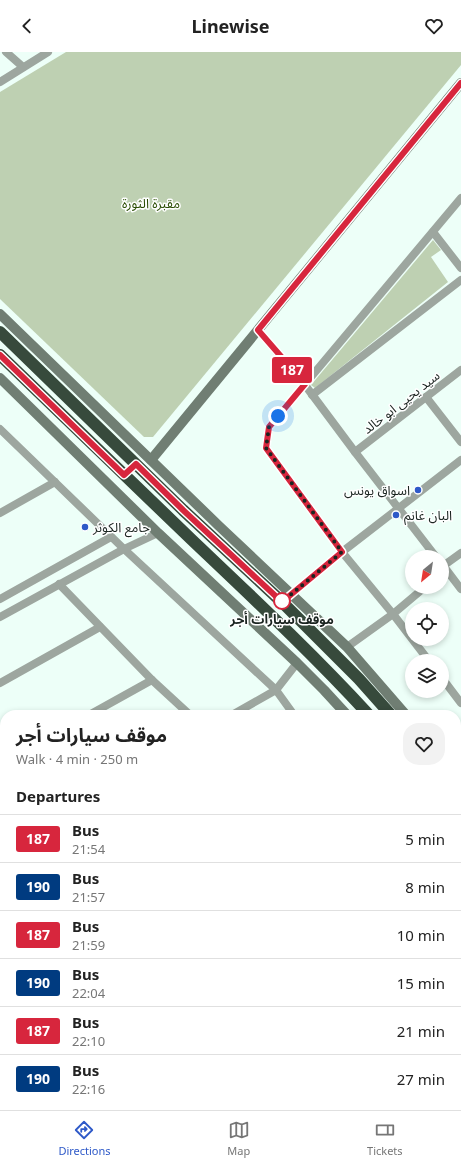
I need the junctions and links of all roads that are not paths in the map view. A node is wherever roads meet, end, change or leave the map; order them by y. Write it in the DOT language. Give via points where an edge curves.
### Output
graph roads {
  1 [pos="6,52"];
  2 [pos="48,52"];
  3 [pos="23,67"];
  4 [pos="0,82"];
  5 [pos="461,83"];
  6 [pos="461,198"];
  7 [pos="433,232"];
  8 [pos="461,268"];
  9 [pos="461,280"];
  10 [pos="0,314"];
  11 [pos="258,330"];
  12 [pos="0,332"];
  13 [pos="0,355"];
  14 [pos="461,370"];
  15 [pos="0,378"];
  16 [pos="305,384"];
  17 [pos="312,395"];
  18 [pos="426,398"];
  19 [pos="0,429"];
  20 [pos="461,442"];
  21 [pos="355,452"];
  22 [pos="151,460"];
  23 [pos="461,460"];
  24 [pos="136,464"];
  25 [pos="124,475"];
  26 [pos="55,482"];
  27 [pos="398,508"];
  28 [pos="0,513"];
  29 [pos="158,533"];
  30 [pos="111,537"];
  31 [pos="124,549"];
  32 [pos="431,550"];
  33 [pos="342,552"];
  34 [pos="461,553"];
  35 [pos="449,563"];
  36 [pos="449,575"];
  37 [pos="58,584"];
  38 [pos="461,589"];
  39 [pos="292,594"];
  40 [pos="417,594"];
  41 [pos="0,599"];
  42 [pos="282,602"];
  43 [pos="393,614"];
  44 [pos="0,617"];
  45 [pos="100,627"];
  46 [pos="347,647"];
  47 [pos="424,654"];
  48 [pos="296,663"];
  49 [pos="359,679"];
  50 [pos="152,680"];
  51 [pos="0,683"];
  52 [pos="449,687"];
  53 [pos="345,689"];
  54 [pos="276,690"];
  55 [pos="461,702"];
  56 [pos="99,710"];
  57 [pos="185,710"];
  58 [pos="241,710"];
  59 [pos="290,710"];
  60 [pos="342,710"];
  61 [pos="364,710"];
  62 [pos="387,710"];
  63 [pos="402,710"];
  1 -- 3 [label="street"];
  2 -- 3 [label="street"];
  3 -- 4 [label="street"];
  5 -- 11 [label="main road"];
  6 -- 7 [label="street"];
  7 -- 8 [label="street"];
  7 -- 16 [label="street"];
  9 -- 17 [label="street"];
  10 -- 22 [label="main road"];
  11 -- 16 [label="street"];
  11 -- 22 [label="main road"];
  12 -- 24 [label="highway"];
  13 -- 25 [label="highway"];
  14 -- 18 [label="street, سيد يحيى ابو خالد"];
  15 -- 29 [label="main road"];
  16 -- 17 [label="street"];
  16 -- 33 [label="street" via="269,427 266,448"];
  17 -- 21 [label="street"];
  18 -- 20 [label="street"];
  18 -- 21 [label="street, سيد يحيى ابو خالد"];
  19 -- 26 [label="street"];
  21 -- 27 [label="street"];
  22 -- 39 [label="main road"];
  23 -- 27 [label="street"];
  24 -- 25 [label="highway"];
  24 -- 42 [label="highway"];
  25 -- 53 [label="highway"];
  26 -- 28 [label="street"];
  26 -- 30 [label="street"];
  27 -- 32 [label="street"];
  27 -- 33 [label="street"];
  29 -- 31 [label="street"];
  29 -- 48 [label="main road"];
  30 -- 31 [label="street"];
  30 -- 41 [label="street"];
  31 -- 37 [label="street"];
  31 -- 54 [label="street"];
  33 -- 39 [label="street"];
  33 -- 43 [label="street"];
  34 -- 35 [label="street"];
  36 -- 38 [label="street"];
  37 -- 44 [label="street"];
  37 -- 45 [label="street"];
  39 -- 42 [label="street"];
  39 -- 46 [label="main road"];
  40 -- 43 [label="street"];
  42 -- 49 [label="highway"];
  43 -- 46 [label="street"];
  43 -- 47 [label="street"];
  45 -- 50 [label="street"];
  45 -- 51 [label="street"];
  46 -- 63 [label="main road"];
  48 -- 54 [label="street"];
  48 -- 60 [label="main road"];
  49 -- 53 [label="highway"];
  49 -- 62 [label="highway"];
  50 -- 56 [label="street"];
  50 -- 57 [label="street"];
  52 -- 55 [label="street"];
  53 -- 61 [label="highway"];
  54 -- 58 [label="street"];
  54 -- 59 [label="street"];
}
